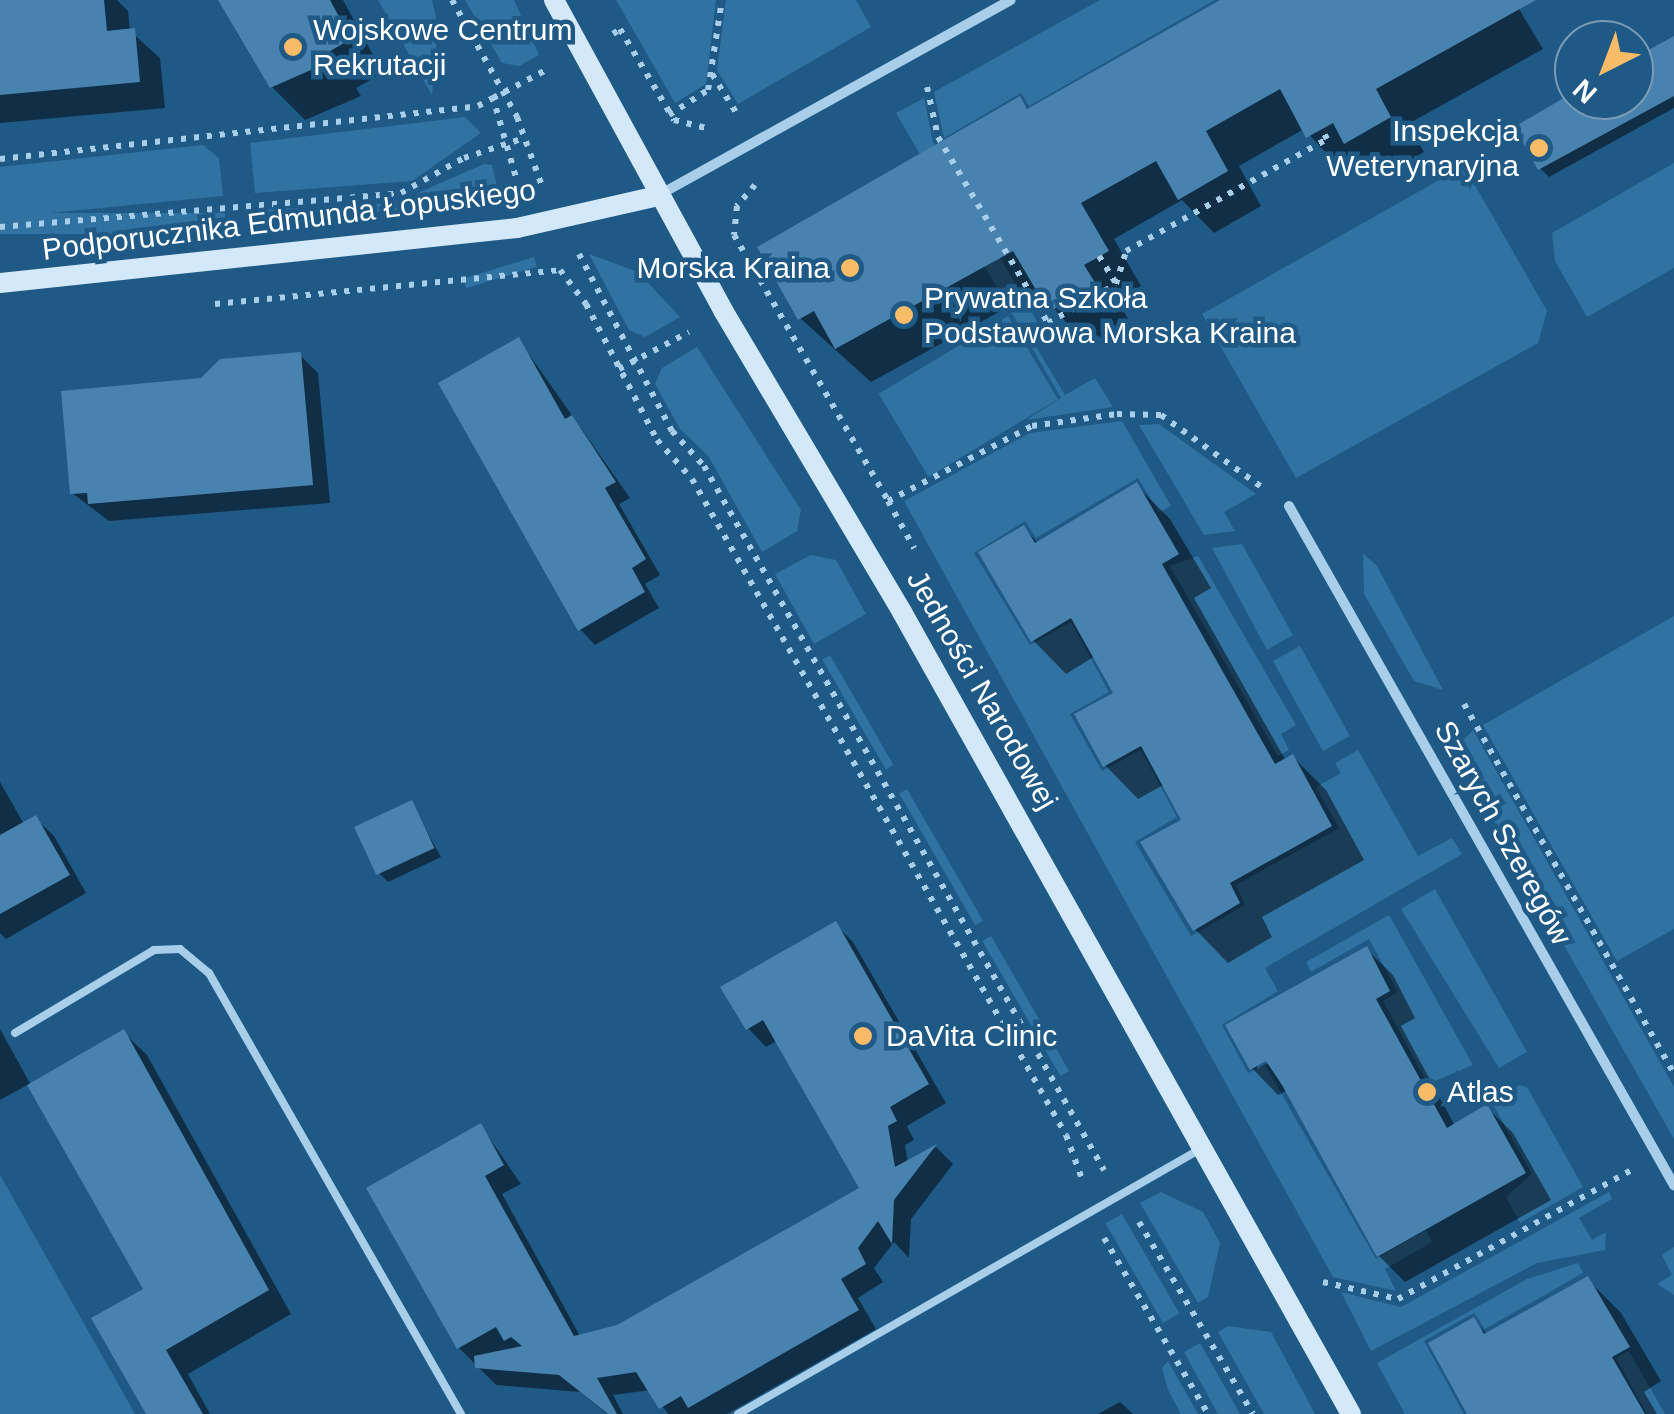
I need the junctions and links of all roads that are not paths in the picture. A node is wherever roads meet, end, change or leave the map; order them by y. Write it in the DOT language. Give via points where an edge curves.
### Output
graph roads {
  1 [pos="554,0"];
  2 [pos="1011,0"];
  3 [pos="658,196"];
  4 [pos="0,283"];
  5 [pos="1289,506"];
  6 [pos="15,1033"];
  7 [pos="1206,1146"];
  8 [pos="1674,1185"];
  9 [pos="460,1414"];
  10 [pos="738,1414"];
  11 [pos="1351,1414"];
  1 -- 3 [label="street, Jedności Narodowej"];
  2 -- 3 [label="street, Podporucznika Edmunda Łopuskiego"];
  3 -- 4 [label="street, Podporucznika Edmunda Łopuskiego" via="517,228"];
  3 -- 7 [label="street, Jedności Narodowej"];
  5 -- 8 [label="street, Szarych Szeregów"];
  6 -- 9 [label="lane" via="154,950 180,949 210,972"];
  7 -- 10 [label="lane"];
  7 -- 11 [label="street, Jedności Narodowej"];
}
